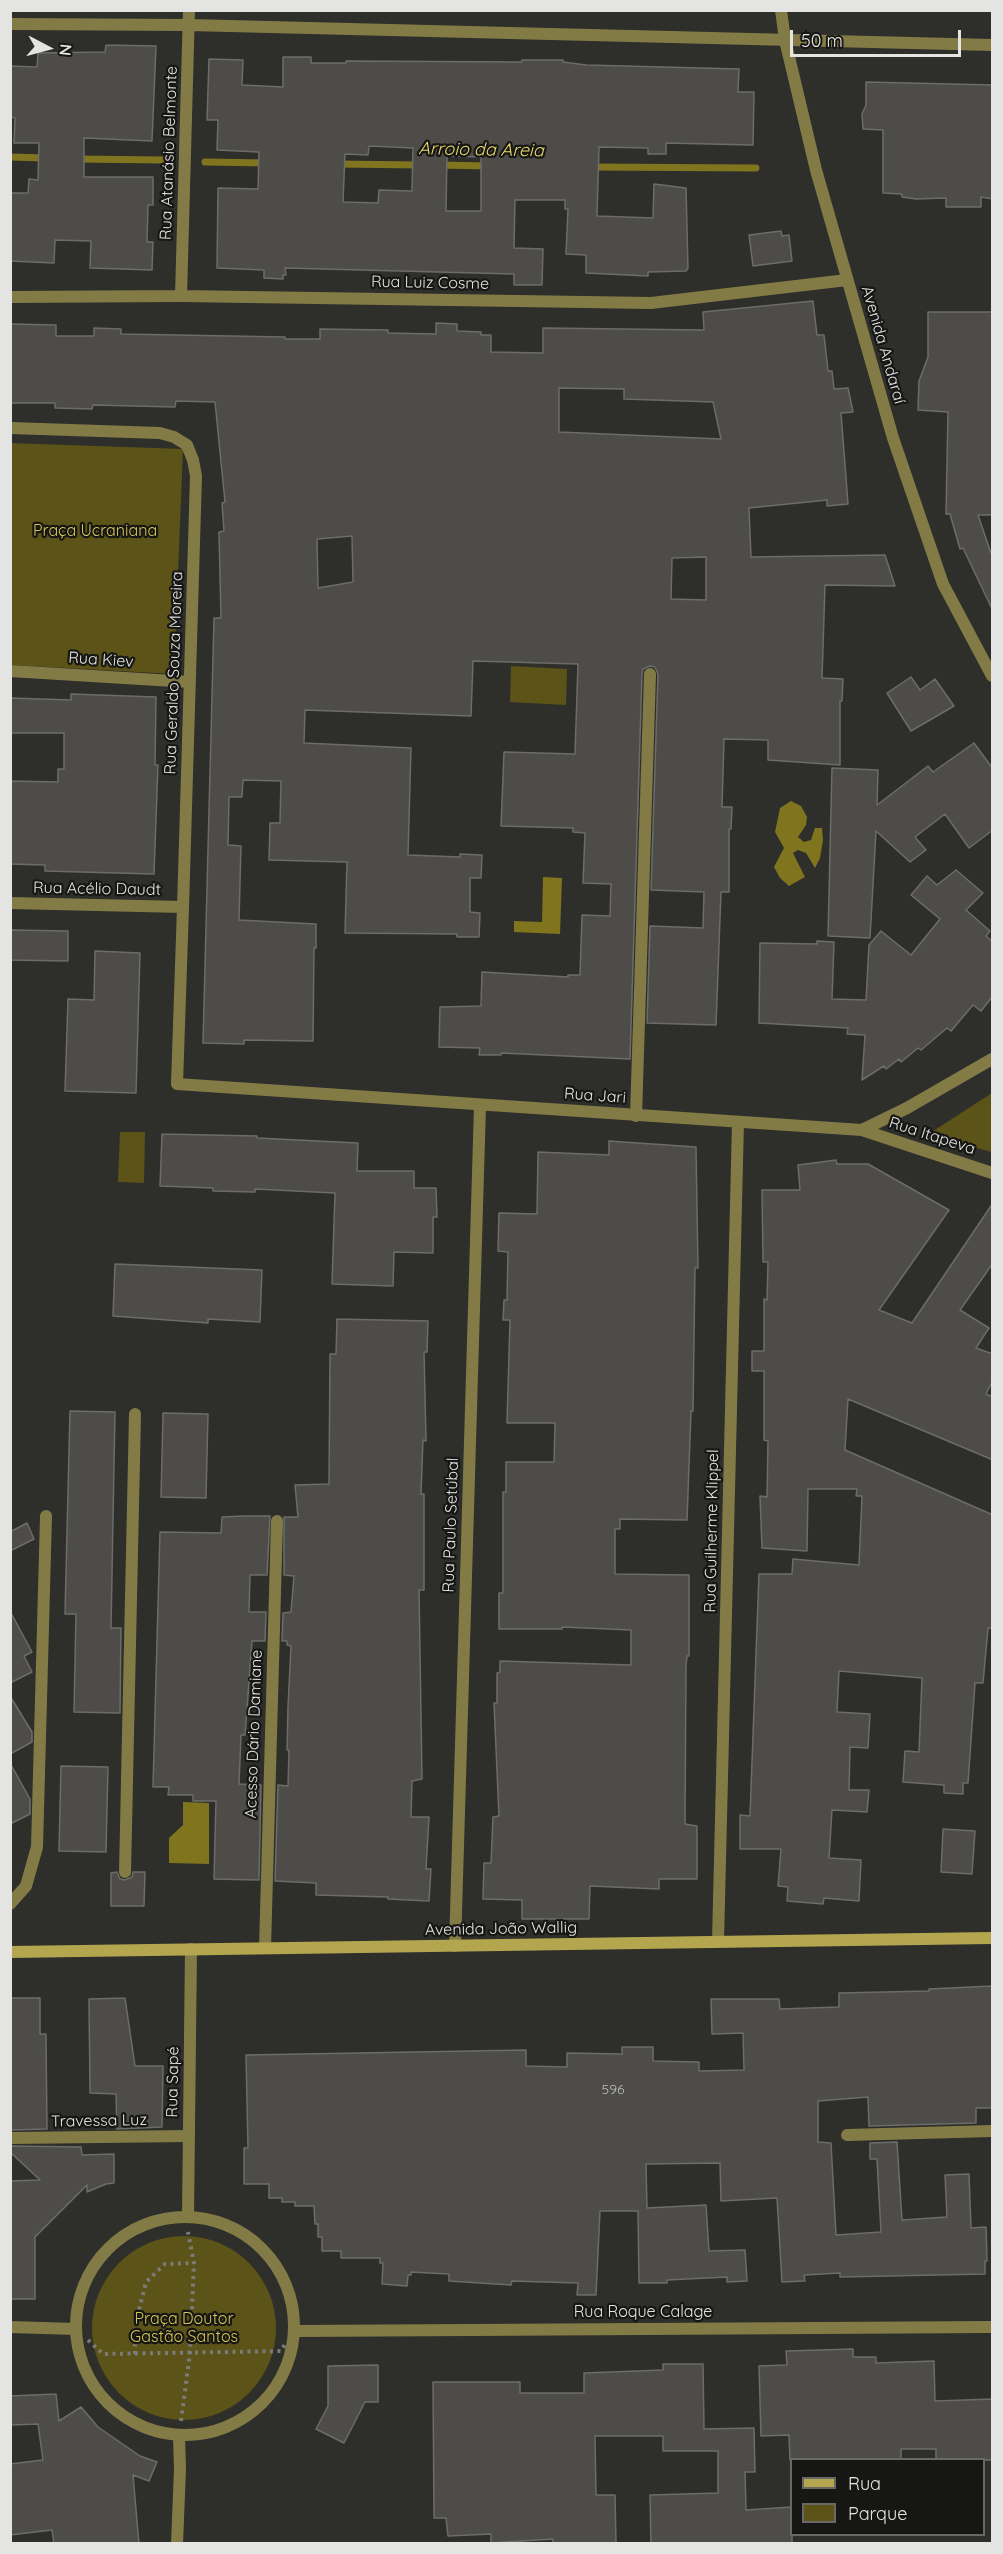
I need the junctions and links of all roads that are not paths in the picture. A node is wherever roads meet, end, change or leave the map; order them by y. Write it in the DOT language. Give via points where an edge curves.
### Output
graph roads {
  1 [pos="189,10"];
  2 [pos="781,10"];
  3 [pos="10,24"];
  4 [pos="189,25"];
  5 [pos="785,40"];
  6 [pos="993,45"];
  7 [pos="847,280"];
  8 [pos="181,296"];
  9 [pos="10,297"];
  10 [pos="10,428"];
  11 [pos="10,671"];
  12 [pos="650,674"];
  13 [pos="993,676"];
  14 [pos="189,682"];
  15 [pos="10,903"];
  16 [pos="183,907"];
  17 [pos="993,1059"];
  18 [pos="177,1084"];
  19 [pos="480,1106"];
  20 [pos="636,1116"];
  21 [pos="738,1122"];
  22 [pos="862,1130"];
  23 [pos="993,1173"];
  24 [pos="135,1414"];
  25 [pos="45,1516"];
  26 [pos="277,1521"];
  27 [pos="125,1872"];
  28 [pos="10,1904"];
  29 [pos="993,1938"];
  30 [pos="718,1941"];
  31 [pos="455,1946"];
  32 [pos="265,1948"];
  33 [pos="190,1949"];
  34 [pos="10,1952"];
  35 [pos="993,2131"];
  36 [pos="847,2135"];
  37 [pos="189,2136"];
  38 [pos="10,2138"];
  39 [pos="188,2216"];
  40 [pos="10,2327"];
  41 [pos="993,2327"];
  42 [pos="76,2329"];
  43 [pos="295,2331"];
  44 [pos="179,2436"];
  45 [pos="177,2544"];
  1 -- 4 [label="street, Rua Atanásio Belmonte"];
  2 -- 5 [label="street, Avenida Andaraí"];
  3 -- 4 [label="street"];
  4 -- 5 [label="street"];
  4 -- 8 [label="street, Rua Atanásio Belmonte"];
  5 -- 6 [label="street"];
  5 -- 7 [label="street, Avenida Andaraí"];
  7 -- 8 [label="street, Rua Luiz Cosme" via="651,303"];
  7 -- 13 [label="street, Avenida Andaraí" via="893,438 943,584"];
  8 -- 9 [label="street, Rua Luiz Cosme"];
  10 -- 14 [label="street, Rua Geraldo Souza Moreira" via="160,433 187,445 196,476"];
  11 -- 14 [label="street, Rua Kiev"];
  12 -- 20 [label="street"];
  14 -- 16 [label="street, Rua Geraldo Souza Moreira"];
  15 -- 16 [label="street, Rua Acélio Daudt"];
  16 -- 18 [label="street, Rua Geraldo Souza Moreira"];
  17 -- 22 [label="street"];
  18 -- 19 [label="street, Rua Jari"];
  19 -- 20 [label="street, Rua Jari"];
  19 -- 31 [label="street, Rua Paulo Setúbal"];
  20 -- 21 [label="street, Rua Jari"];
  21 -- 22 [label="street, Rua Jari"];
  21 -- 30 [label="street, Rua Guilherme Klippel"];
  22 -- 23 [label="street, Rua Itapeva"];
  24 -- 27 [label="street"];
  25 -- 28 [label="street" via="37,1847 26,1886"];
  26 -- 32 [label="street, Acesso Dário Damiane"];
  29 -- 30 [label="main road, Avenida João Wallig"];
  30 -- 31 [label="main road, Avenida João Wallig"];
  31 -- 32 [label="main road, Avenida João Wallig"];
  32 -- 33 [label="main road, Avenida João Wallig"];
  33 -- 34 [label="main road, Avenida João Wallig" via="123,1945"];
  33 -- 37 [label="street, Rua Sapé"];
  35 -- 36 [label="street"];
  37 -- 38 [label="street, Travessa Luz"];
  37 -- 39 [label="street, Rua Sapé"];
  39 -- 42 [label="street" via="153,2221 122,2237 96,2262 81,2294"];
  39 -- 43 [label="street" via="222,2223 252,2239 276,2265 291,2296"];
  40 -- 42 [label="street"];
  41 -- 43 [label="street, Rua Roque Calage"];
  42 -- 44 [label="street" via="82,2361 96,2390 119,2414 147,2429"];
  43 -- 44 [label="street" via="288,2365 258,2408 213,2432"];
  44 -- 45 [label="street"];
}
